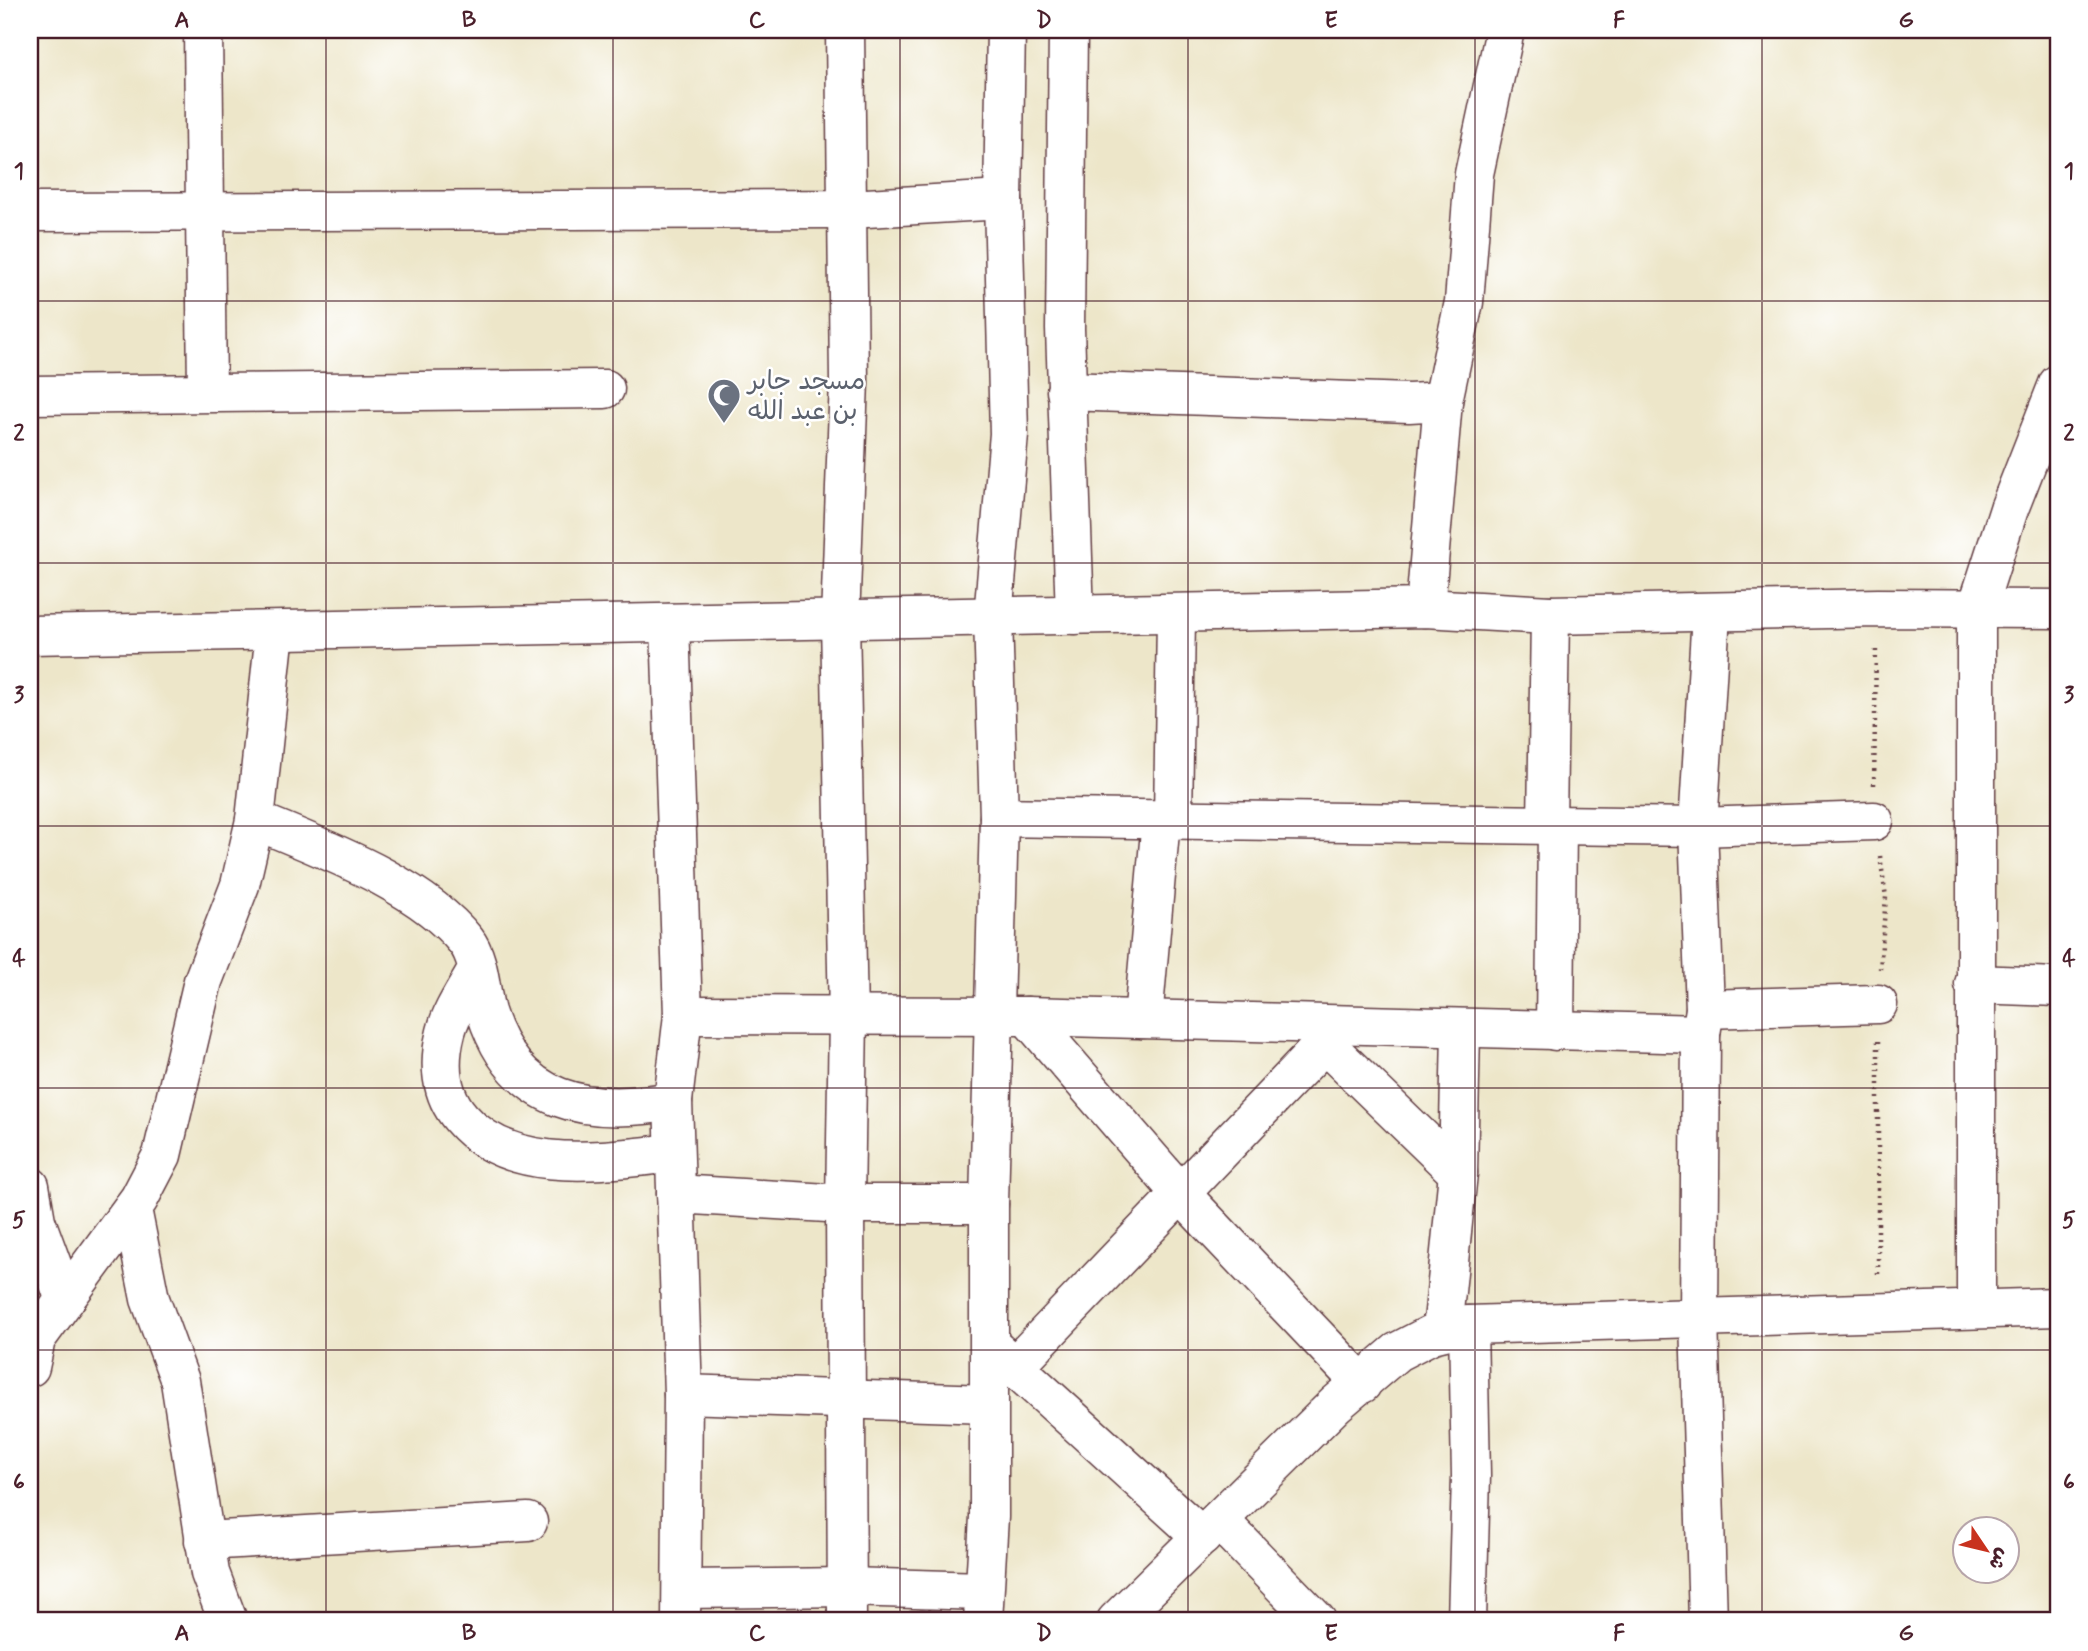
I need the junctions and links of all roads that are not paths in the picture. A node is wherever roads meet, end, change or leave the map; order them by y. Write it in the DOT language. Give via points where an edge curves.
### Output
graph roads {
  1 [pos="204,30"];
  2 [pos="845,30"];
  3 [pos="1006,30"];
  4 [pos="1068,30"];
  5 [pos="1505,30"];
  6 [pos="1003,200"];
  7 [pos="849,209"];
  8 [pos="205,210"];
  9 [pos="30,212"];
  10 [pos="2058,384"];
  11 [pos="605,389"];
  12 [pos="207,391"];
  13 [pos="1066,391"];
  14 [pos="30,395"];
  15 [pos="1443,401"];
  16 [pos="1425,608"];
  17 [pos="2058,609"];
  18 [pos="1976,611"];
  19 [pos="1711,614"];
  20 [pos="1075,615"];
  21 [pos="1176,615"];
  22 [pos="1550,615"];
  23 [pos="993,617"];
  24 [pos="840,620"];
  25 [pos="670,623"];
  26 [pos="275,631"];
  27 [pos="30,635"];
  28 [pos="999,817"];
  29 [pos="255,820"];
  30 [pos="1167,820"];
  31 [pos="1874,821"];
  32 [pos="1552,825"];
  33 [pos="1698,827"];
  34 [pos="477,970"];
  35 [pos="1974,984"];
  36 [pos="2058,987"];
  37 [pos="1878,1004"];
  38 [pos="684,1015"];
  39 [pos="1010,1016"];
  40 [pos="848,1017"];
  41 [pos="1143,1019"];
  42 [pos="1703,1022"];
  43 [pos="1461,1030"];
  44 [pos="1555,1031"];
  45 [pos="1333,1034"];
  46 [pos="673,1101"];
  47 [pos="674,1153"];
  48 [pos="1458,1173"];
  49 [pos="30,1186"];
  50 [pos="676,1194"];
  51 [pos="1181,1194"];
  52 [pos="845,1204"];
  53 [pos="989,1204"];
  54 [pos="132,1209"];
  55 [pos="65,1300"];
  56 [pos="2058,1307"];
  57 [pos="1976,1308"];
  58 [pos="1699,1320"];
  59 [pos="1455,1328"];
  60 [pos="1002,1355"];
  61 [pos="30,1367"];
  62 [pos="1362,1384"];
  63 [pos="683,1394"];
  64 [pos="845,1401"];
  65 [pos="988,1404"];
  66 [pos="528,1522"];
  67 [pos="1211,1528"];
  68 [pos="204,1541"];
  69 [pos="847,1604"];
  70 [pos="681,1605"];
  71 [pos="983,1606"];
  72 [pos="228,1621"];
  73 [pos="1116,1621"];
  74 [pos="1317,1621"];
  75 [pos="1467,1621"];
  76 [pos="1708,1621"];
  1 -- 8 [label="street"];
  2 -- 7 [label="street"];
  3 -- 6 [label="street"];
  4 -- 13 [label="street"];
  5 -- 15 [label="street" via="1474,174 1464,302"];
  6 -- 7 [label="street"];
  6 -- 23 [label="street" via="1009,434"];
  7 -- 8 [label="street"];
  7 -- 24 [label="street" via="849,380"];
  8 -- 9 [label="street"];
  8 -- 12 [label="street"];
  10 -- 18 [label="street" via="2009,509"];
  11 -- 12 [label="street"];
  12 -- 14 [label="street"];
  13 -- 15 [label="street"];
  13 -- 20 [label="street"];
  15 -- 16 [label="street"];
  16 -- 21 [label="street"];
  16 -- 22 [label="street"];
  17 -- 18 [label="street"];
  18 -- 19 [label="street" via="1878,608"];
  18 -- 35 [label="street"];
  19 -- 22 [label="street"];
  19 -- 33 [label="street"];
  20 -- 21 [label="street"];
  20 -- 23 [label="street"];
  21 -- 30 [label="street"];
  22 -- 32 [label="street"];
  23 -- 24 [label="street"];
  23 -- 28 [label="street"];
  24 -- 25 [label="street"];
  24 -- 40 [label="street"];
  25 -- 26 [label="street"];
  25 -- 38 [label="street"];
  26 -- 27 [label="street"];
  26 -- 29 [label="street"];
  28 -- 30 [label="street"];
  28 -- 39 [label="street"];
  29 -- 34 [label="street" via="352,861 404,890 468,943"];
  29 -- 54 [label="street" via="240,885 202,981 162,1155"];
  30 -- 32 [label="street"];
  30 -- 41 [label="street"];
  31 -- 33 [label="street"];
  32 -- 33 [label="street"];
  32 -- 44 [label="street"];
  33 -- 42 [label="street"];
  34 -- 46 [label="street" via="502,1053 538,1088 574,1105 629,1109"];
  34 -- 47 [label="street" via="446,1030 440,1064 448,1102 475,1134 519,1155 546,1158 615,1159"];
  35 -- 36 [label="street"];
  35 -- 57 [label="street"];
  37 -- 42 [label="street"];
  38 -- 40 [label="street"];
  38 -- 46 [label="street"];
  39 -- 40 [label="street"];
  39 -- 41 [label="street"];
  39 -- 51 [label="street"];
  39 -- 53 [label="street"];
  40 -- 52 [label="street"];
  41 -- 45 [label="street"];
  42 -- 44 [label="street"];
  42 -- 58 [label="street"];
  43 -- 44 [label="street"];
  43 -- 45 [label="street"];
  43 -- 48 [label="street"];
  45 -- 48 [label="street"];
  45 -- 51 [label="street"];
  46 -- 47 [label="street"];
  47 -- 50 [label="street"];
  48 -- 59 [label="street"];
  49 -- 55 [label="street" via="36,1221"];
  50 -- 52 [label="street"];
  50 -- 63 [label="street"];
  51 -- 60 [label="street"];
  51 -- 62 [label="street"];
  52 -- 53 [label="street"];
  52 -- 64 [label="street"];
  53 -- 60 [label="street"];
  54 -- 55 [label="street"];
  54 -- 68 [label="street" via="150,1299 180,1381"];
  55 -- 61 [label="street" via="36,1339"];
  56 -- 57 [label="street"];
  57 -- 58 [label="street"];
  58 -- 59 [label="street"];
  58 -- 76 [label="street"];
  59 -- 62 [label="street" via="1397,1352"];
  59 -- 75 [label="street" via="1471,1476"];
  60 -- 65 [label="street"];
  60 -- 67 [label="street"];
  62 -- 67 [label="street"];
  63 -- 64 [label="street"];
  63 -- 70 [label="street"];
  64 -- 65 [label="street"];
  64 -- 69 [label="street"];
  65 -- 71 [label="street" via="989,1517"];
  66 -- 68 [label="street"];
  67 -- 73 [label="street"];
  67 -- 74 [label="street"];
  68 -- 72 [label="street"];
  69 -- 70 [label="street"];
  69 -- 71 [label="street"];
}
